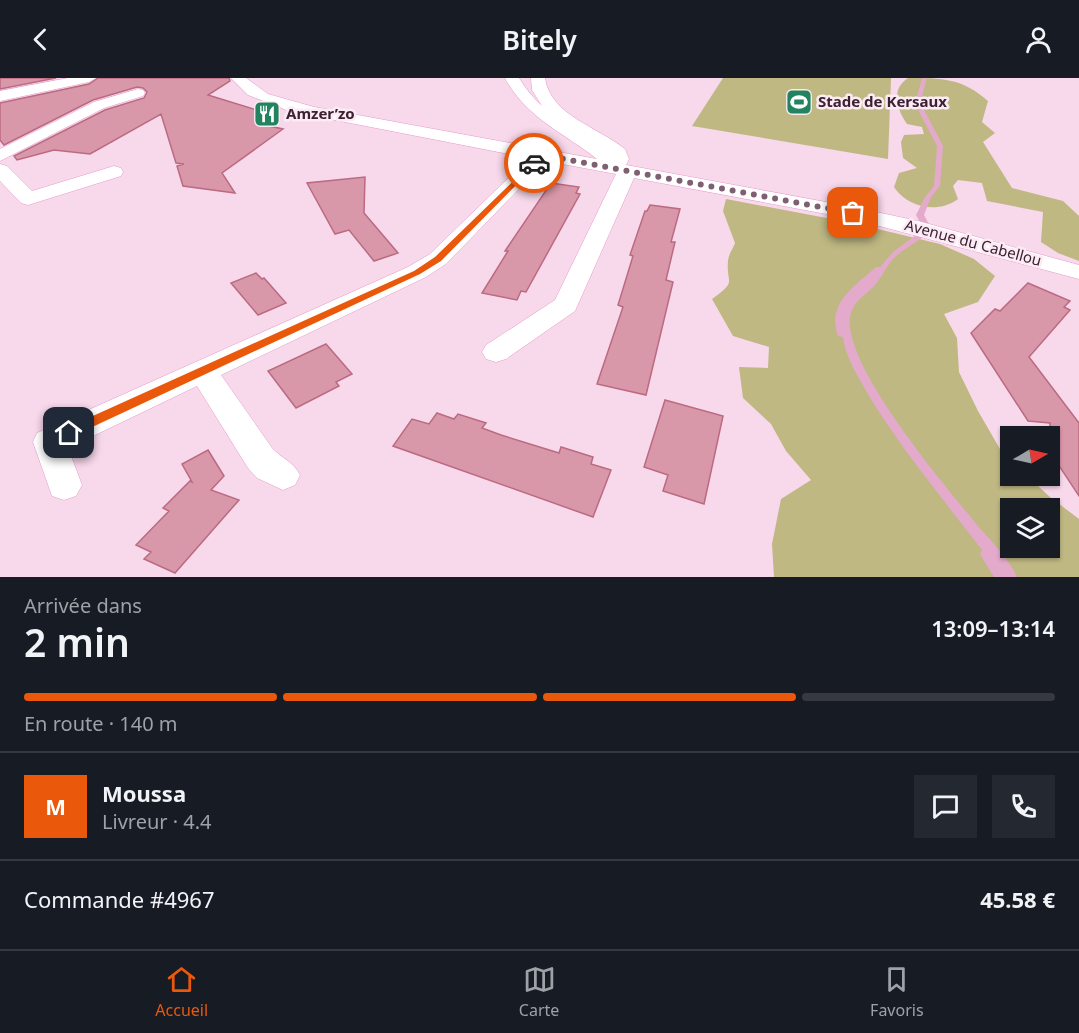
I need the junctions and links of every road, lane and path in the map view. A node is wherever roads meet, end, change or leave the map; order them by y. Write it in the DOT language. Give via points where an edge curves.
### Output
graph roads {
  1 [pos="89,78"];
  2 [pos="238,78"];
  3 [pos="513,78"];
  4 [pos="538,78"];
  5 [pos="138,93"];
  6 [pos="0,96"];
  7 [pos="3,152"];
  8 [pos="542,155"];
  9 [pos="0,170"];
  10 [pos="621,170"];
  11 [pos="114,172"];
  12 [pos="1079,272"];
  13 [pos="496,352"];
  14 [pos="202,370"];
  15 [pos="283,476"];
  16 [pos="64,485"];
  1 -- 6 [label="street"];
  2 -- 8 [label="street, Avenue du Cabellou" via="251,90 287,106"];
  3 -- 10 [label="street" via="529,101"];
  4 -- 10 [label="street" via="542,99 619,153"];
  5 -- 7 [label="street" via="99,105"];
  8 -- 10 [label="street, Avenue du Cabellou"];
  8 -- 14 [label="street" via="438,259 424,268"];
  9 -- 11 [label="street" via="28,200"];
  10 -- 12 [label="street, Avenue du Cabellou" via="910,226"];
  10 -- 13 [label="street" via="566,305"];
  14 -- 15 [label="street" via="260,458"];
  14 -- 16 [label="street" via="49,442"];
}
